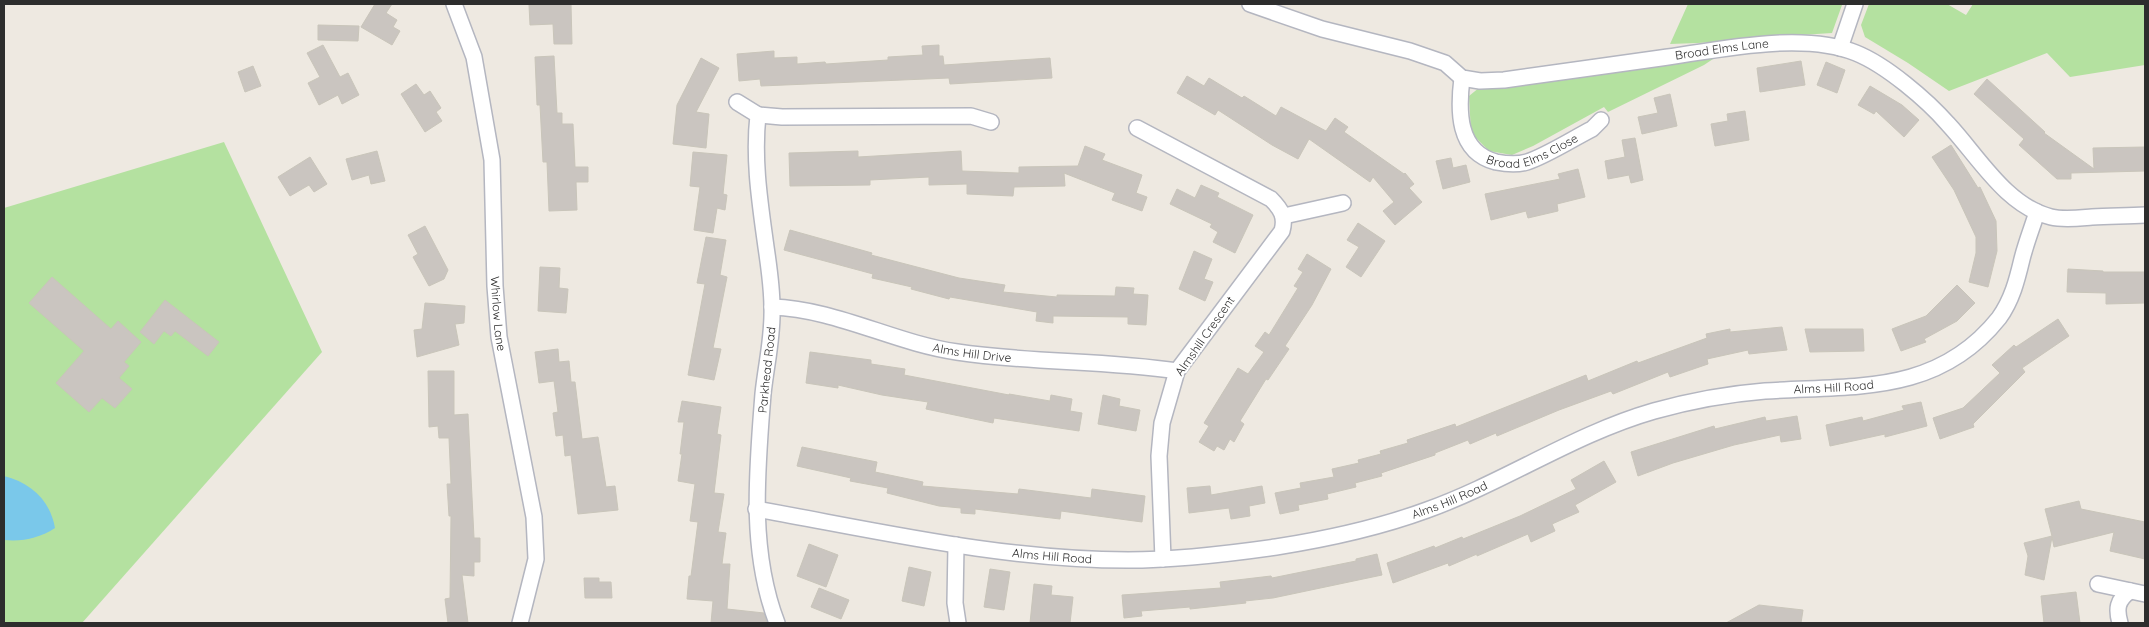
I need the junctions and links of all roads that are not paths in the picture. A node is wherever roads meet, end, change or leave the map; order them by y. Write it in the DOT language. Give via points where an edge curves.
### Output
graph roads {
  1 [pos="454,4"];
  2 [pos="1250,4"];
  3 [pos="1855,4"];
  4 [pos="1840,48"];
  5 [pos="1462,78"];
  6 [pos="737,102"];
  7 [pos="758,115"];
  8 [pos="1600,120"];
  9 [pos="991,122"];
  10 [pos="1137,128"];
  11 [pos="1343,203"];
  12 [pos="2037,212"];
  13 [pos="2145,215"];
  14 [pos="1284,216"];
  15 [pos="772,307"];
  16 [pos="1177,371"];
  17 [pos="756,509"];
  18 [pos="956,545"];
  19 [pos="1164,559"];
  20 [pos="2098,584"];
  21 [pos="2130,591"];
  22 [pos="2145,594"];
  23 [pos="520,623"];
  24 [pos="776,623"];
  25 [pos="958,623"];
  26 [pos="2120,623"];
  1 -- 23 [label="street, Whirlow Lane" via="474,57 492,160 495,286 500,337 534,517 536,559"];
  2 -- 5 [label="street" via="1322,29 1445,63"];
  3 -- 4 [label="street"];
  4 -- 5 [label="street, Broad Elms Lane" via="1798,42 1720,49 1504,80"];
  4 -- 12 [label="street, Broad Elms Lane" via="1857,53 1884,69 1918,95 2005,189"];
  5 -- 8 [label="street, Broad Elms Close" via="1458,104 1468,142 1492,160 1507,164 1526,162 1592,128"];
  6 -- 7 [label="street"];
  7 -- 9 [label="street" via="971,116"];
  7 -- 15 [label="street, Parkhead Road" via="756,168"];
  10 -- 14 [label="street" via="1271,199"];
  11 -- 14 [label="street"];
  12 -- 13 [label="street, Broad Elms Lane" via="2070,219"];
  12 -- 19 [label="street, Alms Hill Road" via="2015,288 2000,316 1952,360 1921,375 1880,384 1739,394 1672,407 1598,430 1427,510 1364,530 1308,542"];
  14 -- 16 [label="street, Almshill Crescent" via="1282,231"];
  15 -- 16 [label="street, Alms Hill Drive" via="796,308 908,342 956,352"];
  15 -- 17 [label="street, Parkhead Road"];
  16 -- 19 [label="street, Almshill Crescent" via="1162,423 1159,456"];
  17 -- 18 [label="street, Alms Hill Road"];
  17 -- 24 [label="street, Parkhead Road" via="764,578"];
  18 -- 19 [label="street, Alms Hill Road" via="1071,557"];
  18 -- 25 [label="street"];
  20 -- 21 [label="street"];
  21 -- 22 [label="street"];
  21 -- 26 [label="street" via="2118,603"];
}
